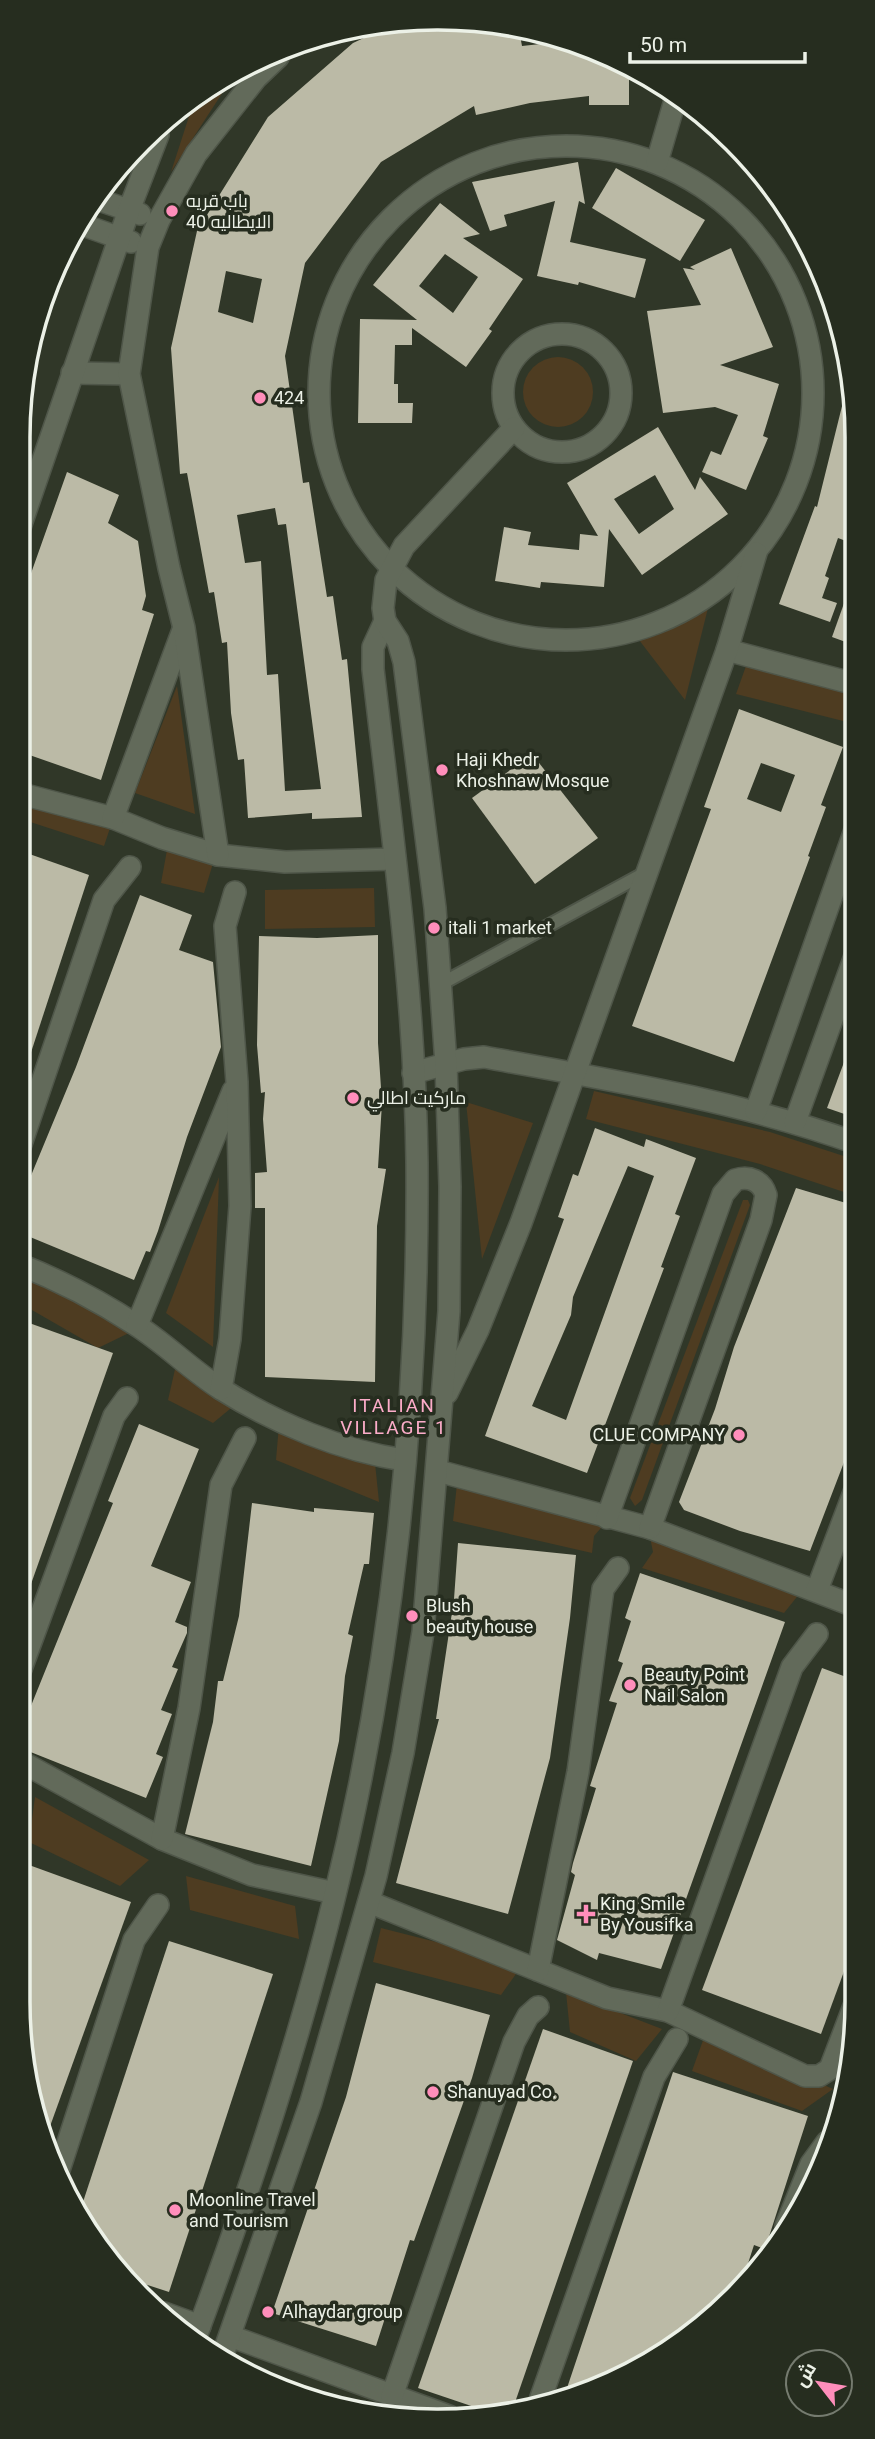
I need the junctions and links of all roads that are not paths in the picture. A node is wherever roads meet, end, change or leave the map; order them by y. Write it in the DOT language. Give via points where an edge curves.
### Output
graph roads {
  1 [pos="246,78"];
  2 [pos="674,105"];
  3 [pos="155,144"];
  4 [pos="657,162"];
  5 [pos="105,202"];
  6 [pos="129,210"];
  7 [pos="159,220"];
  8 [pos="88,227"];
  9 [pos="119,237"];
  10 [pos="148,247"];
  11 [pos="72,373"];
  12 [pos="130,374"];
  13 [pos="514,428"];
  14 [pos="30,497"];
  15 [pos="757,551"];
  16 [pos="390,568"];
  17 [pos="384,621"];
  18 [pos="184,628"];
  19 [pos="727,650"];
  20 [pos="845,681"];
  21 [pos="30,796"];
  22 [pos="113,818"];
  23 [pos="218,855"];
  24 [pos="845,858"];
  25 [pos="395,859"];
  26 [pos="130,867"];
  27 [pos="647,872"];
  28 [pos="236,891"];
  29 [pos="441,984"];
  30 [pos="845,984"];
  31 [pos="446,1064"];
  32 [pos="412,1073"];
  33 [pos="572,1073"];
  34 [pos="237,1082"];
  35 [pos="756,1111"];
  36 [pos="30,1118"];
  37 [pos="795,1122"];
  38 [pos="845,1139"];
  39 [pos="30,1269"];
  40 [pos="137,1325"];
  41 [pos="221,1389"];
  42 [pos="127,1398"];
  43 [pos="442,1404"];
  44 [pos="246,1438"];
  45 [pos="404,1460"];
  46 [pos="438,1471"];
  47 [pos="845,1516"];
  48 [pos="607,1518"];
  49 [pos="650,1528"];
  50 [pos="618,1568"];
  51 [pos="817,1590"];
  52 [pos="845,1602"];
  53 [pos="817,1634"];
  54 [pos="30,1644"];
  55 [pos="366,1746"];
  56 [pos="403,1753"];
  57 [pos="30,1767"];
  58 [pos="162,1839"];
  59 [pos="335,1893"];
  60 [pos="369,1902"];
  61 [pos="158,1905"];
  62 [pos="538,1970"];
  63 [pos="538,2007"];
  64 [pos="668,2011"];
  65 [pos="843,2035"];
  66 [pos="677,2039"];
  67 [pos="280,2094"];
  68 [pos="311,2102"];
  69 [pos="62,2160"];
  70 [pos="198,2332"];
  71 [pos="230,2336"];
  72 [pos="225,2349"];
  73 [pos="392,2396"];
  74 [pos="541,2396"];
  75 [pos="428,2409"];
  1 -- 7 [label="street"];
  2 -- 4 [label="street"];
  3 -- 6 [label="street"];
  4 -- 15 [label="street" via="712,192 757,234 790,287 809,346 813,408 802,469"];
  4 -- 16 [label="street" via="610,149 547,146 475,163 410,201 360,257 329,325 320,387 323,436 346,507"];
  5 -- 6 [label="street"];
  6 -- 7 [label="street"];
  6 -- 9 [label="street"];
  7 -- 10 [label="street"];
  8 -- 9 [label="street"];
  9 -- 10 [label="street"];
  9 -- 11 [label="street"];
  10 -- 12 [label="street"];
  11 -- 12 [label="street"];
  11 -- 14 [label="street"];
  12 -- 18 [label="street"];
  13 -- 13 [label="street" via="527,442 545,450 565,452 592,443 612,423 620,404 615,366 587,339 549,335 531,342 516,355 502,391"];
  13 -- 16 [label="street" via="404,546"];
  15 -- 16 [label="street" via="708,595 679,613 636,630 579,640 510,635 477,624 416,590"];
  15 -- 19 [label="street"];
  16 -- 17 [label="street" via="383,594"];
  17 -- 25 [label="street" via="373,647 373,669"];
  17 -- 29 [label="street" via="398,641 404,662"];
  18 -- 22 [label="street"];
  18 -- 23 [label="street"];
  19 -- 20 [label="street"];
  19 -- 27 [label="street"];
  21 -- 22 [label="street"];
  22 -- 23 [label="street"];
  23 -- 25 [label="street" via="285,862"];
  24 -- 35 [label="street"];
  25 -- 32 [label="street" via="408,964"];
  26 -- 36 [label="street" via="104,900"];
  27 -- 29 [label="lane"];
  27 -- 33 [label="street"];
  28 -- 34 [label="street" via="225,926"];
  29 -- 31 [label="street"];
  30 -- 37 [label="street"];
  31 -- 32 [label="street"];
  31 -- 33 [label="street" via="484,1057"];
  31 -- 43 [label="street" via="449,1311"];
  32 -- 45 [label="street" via="417,1159 415,1291"];
  33 -- 35 [label="street"];
  33 -- 43 [label="street" via="521,1223"];
  34 -- 40 [label="street"];
  34 -- 41 [label="street" via="240,1206 230,1339"];
  35 -- 37 [label="street"];
  37 -- 38 [label="street"];
  39 -- 40 [label="street" via="67,1283"];
  40 -- 41 [label="street"];
  41 -- 45 [label="street" via="294,1428"];
  42 -- 54 [label="street" via="114,1416"];
  43 -- 46 [label="street"];
  44 -- 58 [label="street" via="221,1485 189,1708"];
  45 -- 55 [label="street"];
  46 -- 48 [label="street"];
  46 -- 56 [label="street" via="423,1632"];
  47 -- 51 [label="street"];
  48 -- 49 [label="street"];
  48 -- 49 [label="street" via="723,1194 735,1180 749,1179 765,1191 764,1213"];
  49 -- 51 [label="street"];
  50 -- 62 [label="street" via="603,1589 578,1773"];
  51 -- 52 [label="street"];
  53 -- 64 [label="street" via="792,1667"];
  55 -- 56 [label="street"];
  55 -- 59 [label="street"];
  56 -- 60 [label="street"];
  57 -- 58 [label="street"];
  58 -- 59 [label="street" via="251,1875"];
  59 -- 67 [label="street"];
  60 -- 62 [label="street"];
  60 -- 68 [label="street"];
  61 -- 69 [label="street" via="134,1940"];
  62 -- 64 [label="street" via="607,1998"];
  63 -- 73 [label="street" via="514,2042"];
  64 -- 65 [label="street" via="805,2076 819,2076 830,2069"];
  66 -- 74 [label="street" via="654,2077"];
  67 -- 68 [label="street"];
  67 -- 70 [label="street"];
  68 -- 71 [label="street"];
  71 -- 72 [label="street"];
  71 -- 73 [label="street"];
  73 -- 75 [label="street"];
}
